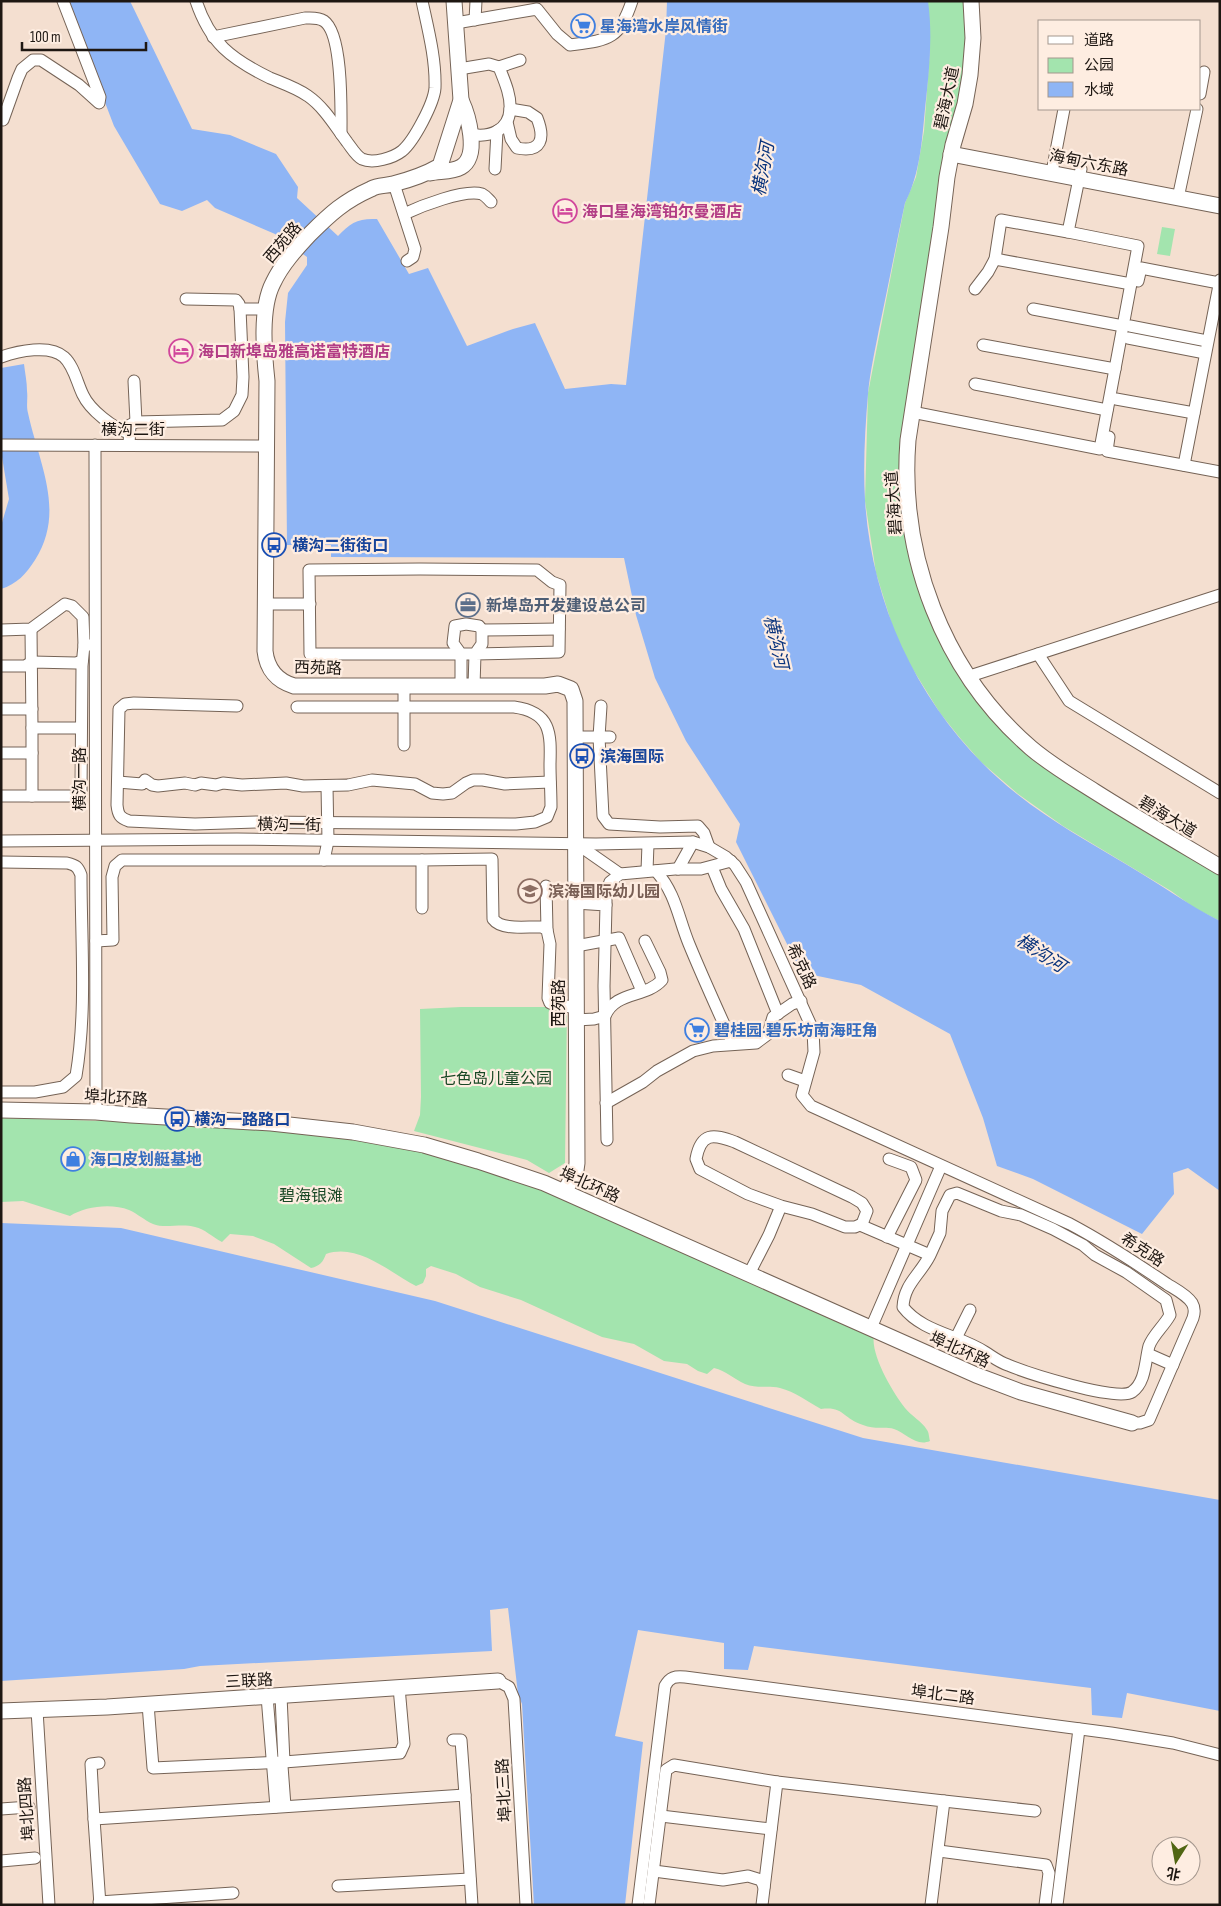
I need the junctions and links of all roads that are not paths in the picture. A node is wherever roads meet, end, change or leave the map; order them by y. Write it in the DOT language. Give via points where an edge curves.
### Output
graph roads {
  1 [pos="63,1"];
  2 [pos="196,1"];
  3 [pos="422,1"];
  4 [pos="454,1"];
  5 [pos="476,1"];
  6 [pos="632,1"];
  7 [pos="971,1"];
  8 [pos="978,1"];
  9 [pos="535,5"];
  10 [pos="475,20"];
  11 [pos="456,23"];
  12 [pos="213,37"];
  13 [pos="520,60"];
  14 [pos="499,67"];
  15 [pos="459,69"];
  16 [pos="1204,72"];
  17 [pos="1201,88"];
  18 [pos="461,100"];
  19 [pos="510,110"];
  20 [pos="1064,110"];
  21 [pos="1197,110"];
  22 [pos="3,120"];
  23 [pos="507,122"];
  24 [pos="497,132"];
  25 [pos="341,134"];
  26 [pos="470,134"];
  27 [pos="955,150"];
  28 [pos="1053,168"];
  29 [pos="495,169"];
  30 [pos="428,173"];
  31 [pos="1080,173"];
  32 [pos="394,184"];
  33 [pos="1179,193"];
  34 [pos="1220,197"];
  35 [pos="491,202"];
  36 [pos="1220,206"];
  37 [pos="404,214"];
  38 [pos="1068,232"];
  39 [pos="994,259"];
  40 [pos="407,261"];
  41 [pos="1220,282"];
  42 [pos="1131,284"];
  43 [pos="975,289"];
  44 [pos="186,299"];
  45 [pos="240,309"];
  46 [pos="266,309"];
  47 [pos="1033,309"];
  48 [pos="1126,326"];
  49 [pos="1128,338"];
  50 [pos="983,344"];
  51 [pos="1206,347"];
  52 [pos="1,356"];
  53 [pos="1115,369"];
  54 [pos="134,381"];
  55 [pos="975,384"];
  56 [pos="1116,399"];
  57 [pos="1107,410"];
  58 [pos="914,413"];
  59 [pos="1194,413"];
  60 [pos="136,422"];
  61 [pos="129,432"];
  62 [pos="1,445"];
  63 [pos="95,445"];
  64 [pos="129,445"];
  65 [pos="265,446"];
  66 [pos="1103,450"];
  67 [pos="1184,465"];
  68 [pos="1220,472"];
  69 [pos="1220,595"];
  70 [pos="265,604"];
  71 [pos="310,604"];
  72 [pos="31,629"];
  73 [pos="559,629"];
  74 [pos="1,630"];
  75 [pos="482,630"];
  76 [pos="96,644"];
  77 [pos="84,645"];
  78 [pos="461,654"];
  79 [pos="475,654"];
  80 [pos="1038,654"];
  81 [pos="82,661"];
  82 [pos="32,662"];
  83 [pos="1,666"];
  84 [pos="973,675"];
  85 [pos="404,686"];
  86 [pos="467,686"];
  87 [pos="237,706"];
  88 [pos="601,706"];
  89 [pos="298,707"];
  90 [pos="404,707"];
  91 [pos="1,709"];
  92 [pos="32,709"];
  93 [pos="32,728"];
  94 [pos="81,728"];
  95 [pos="575,737"];
  96 [pos="604,737"];
  97 [pos="404,745"];
  98 [pos="1,753"];
  99 [pos="32,753"];
  100 [pos="118,782"];
  101 [pos="550,782"];
  102 [pos="328,786"];
  103 [pos="1220,793"];
  104 [pos="1,796"];
  105 [pos="32,796"];
  106 [pos="328,823"];
  107 [pos="96,840"];
  108 [pos="1,841"];
  109 [pos="328,841"];
  110 [pos="692,842"];
  111 [pos="576,843"];
  112 [pos="648,844"];
  113 [pos="709,847"];
  114 [pos="324,860"];
  115 [pos="422,860"];
  116 [pos="731,861"];
  117 [pos="1,862"];
  118 [pos="1220,862"];
  119 [pos="712,867"];
  120 [pos="1220,867"];
  121 [pos="678,869"];
  122 [pos="651,872"];
  123 [pos="620,874"];
  124 [pos="546,886"];
  125 [pos="576,902"];
  126 [pos="606,905"];
  127 [pos="422,908"];
  128 [pos="762,918"];
  129 [pos="81,919"];
  130 [pos="96,919"];
  131 [pos="744,929"];
  132 [pos="548,930"];
  133 [pos="605,939"];
  134 [pos="96,941"];
  135 [pos="645,941"];
  136 [pos="576,946"];
  137 [pos="642,991"];
  138 [pos="801,1001"];
  139 [pos="576,1014"];
  140 [pos="778,1014"];
  141 [pos="605,1016"];
  142 [pos="734,1044"];
  143 [pos="788,1075"];
  144 [pos="805,1081"];
  145 [pos="1,1092"];
  146 [pos="606,1103"];
  147 [pos="1,1110"];
  148 [pos="96,1112"];
  149 [pos="607,1140"];
  150 [pos="890,1159"];
  151 [pos="941,1166"];
  152 [pos="565,1192"];
  153 [pos="781,1206"];
  154 [pos="860,1225"];
  155 [pos="895,1243"];
  156 [pos="930,1255"];
  157 [pos="749,1274"];
  158 [pos="970,1310"];
  159 [pos="871,1328"];
  160 [pos="956,1338"];
  161 [pos="1148,1354"];
  162 [pos="1172,1365"];
  163 [pos="1132,1423"];
  164 [pos="498,1681"];
  165 [pos="399,1687"];
  166 [pos="274,1696"];
  167 [pos="148,1704"];
  168 [pos="37,1710"];
  169 [pos="1,1711"];
  170 [pos="1079,1729"];
  171 [pos="453,1740"];
  172 [pos="1220,1755"];
  173 [pos="272,1762"];
  174 [pos="284,1762"];
  175 [pos="99,1763"];
  176 [pos="777,1782"];
  177 [pos="465,1795"];
  178 [pos="944,1801"];
  179 [pos="281,1807"];
  180 [pos="29,1808"];
  181 [pos="1,1809"];
  182 [pos="1035,1811"];
  183 [pos="661,1816"];
  184 [pos="94,1819"];
  185 [pos="771,1829"];
  186 [pos="939,1851"];
  187 [pos="34,1858"];
  188 [pos="1,1861"];
  189 [pos="654,1870"];
  190 [pos="470,1879"];
  191 [pos="338,1886"];
  192 [pos="764,1887"];
  193 [pos="233,1893"];
  194 [pos="100,1903"];
  195 [pos="49,1905"];
  196 [pos="472,1905"];
  197 [pos="526,1905"];
  198 [pos="638,1905"];
  199 [pos="649,1905"];
  200 [pos="762,1905"];
  201 [pos="931,1905"];
  202 [pos="1045,1905"];
  203 [pos="1057,1905"];
  1 -- 22 [label="street" via="100,97 99,103 41,60 33,60 22,69"];
  2 -- 12 [label="street"];
  3 -- 25 [label="street" via="435,90 410,142 401,152 388,158 362,159"];
  4 -- 11 [label="main road"];
  5 -- 10 [label="street"];
  6 -- 9 [label="street" via="625,22 615,34 594,42 570,45 557,34"];
  7 -- 27 [label="main road, 碧海大道" via="970,75"];
  8 -- 27 [label="main road, 碧海大道" via="976,75 971,106"];
  9 -- 10 [label="street"];
  10 -- 11 [label="street"];
  11 -- 15 [label="main road"];
  12 -- 25 [label="street" via="222,48 246,64 317,102"];
  12 -- 25 [label="street" via="305,18 323,20 328,24 336,47 342,95"];
  13 -- 14 [label="street"];
  14 -- 15 [label="street" via="489,64"];
  14 -- 19 [label="street"];
  15 -- 18 [label="main road"];
  16 -- 17 [label="street"];
  18 -- 26 [label="main road, 西苑路" via="468,114"];
  18 -- 30 [label="main road" via="440,166"];
  19 -- 23 [label="street"];
  19 -- 23 [label="street" via="528,112 537,118 541,136 537,146 531,150 517,148"];
  20 -- 28 [label="street"];
  21 -- 33 [label="street"];
  23 -- 24 [label="street"];
  24 -- 26 [label="street" via="484,136"];
  24 -- 29 [label="street"];
  26 -- 30 [label="main road, 西苑路" via="468,159 462,166"];
  27 -- 28 [label="main road, 海甸六东路"];
  27 -- 58 [label="main road, 碧海大道"];
  28 -- 31 [label="main road, 海甸六东路"];
  30 -- 32 [label="main road, 西苑路"];
  31 -- 33 [label="main road, 海甸六东路"];
  31 -- 38 [label="street"];
  32 -- 37 [label="street"];
  32 -- 46 [label="main road, 西苑路" via="374,187 334,210 282,266 272,284"];
  33 -- 34 [label="main road, 海甸六东路"];
  33 -- 36 [label="main road, 海甸六东路"];
  35 -- 37 [label="street" via="478,194 454,196"];
  37 -- 40 [label="street" via="415,250"];
  38 -- 39 [label="street" via="1002,220"];
  38 -- 42 [label="street" via="1138,246"];
  39 -- 42 [label="street"];
  39 -- 43 [label="street"];
  41 -- 48 [label="street" via="1141,268"];
  41 -- 51 [label="street"];
  42 -- 48 [label="street"];
  44 -- 45 [label="street" via="236,300"];
  45 -- 46 [label="street"];
  45 -- 60 [label="street" via="243,378 242,395 234,411 222,420"];
  46 -- 65 [label="main road, 西苑路"];
  47 -- 48 [label="street"];
  48 -- 49 [label="street"];
  48 -- 51 [label="street"];
  48 -- 53 [label="street"];
  49 -- 51 [label="street"];
  49 -- 56 [label="street"];
  50 -- 53 [label="street"];
  51 -- 59 [label="street"];
  52 -- 61 [label="street" via="45,350 60,354 70,365 82,394 94,411 118,430"];
  53 -- 57 [label="street"];
  54 -- 60 [label="street"];
  55 -- 57 [label="street"];
  56 -- 59 [label="street"];
  56 -- 66 [label="street"];
  57 -- 66 [label="street"];
  58 -- 66 [label="street"];
  58 -- 84 [label="main road, 碧海大道" via="911,469 918,546 938,611"];
  58 -- 120 [label="main road, 碧海大道" via="907,471 908,506 915,549 925,590 946,640 968,675 987,703 1045,759"];
  59 -- 67 [label="street"];
  60 -- 61 [label="street" via="130,425"];
  61 -- 64 [label="street"];
  62 -- 63 [label="street, 横沟二街"];
  63 -- 64 [label="street, 横沟二街"];
  63 -- 76 [label="street, 横沟一路"];
  64 -- 65 [label="street, 横沟二街"];
  65 -- 70 [label="main road, 西苑路"];
  66 -- 67 [label="street"];
  67 -- 68 [label="street"];
  69 -- 80 [label="street"];
  70 -- 71 [label="street"];
  70 -- 85 [label="main road, 西苑路" via="266,661 272,672 286,683 304,686"];
  71 -- 73 [label="street" via="309,570 536,570 560,585"];
  71 -- 78 [label="street" via="310,654"];
  72 -- 74 [label="street"];
  72 -- 77 [label="street" via="65,604 72,606 83,617"];
  72 -- 82 [label="street"];
  73 -- 75 [label="street"];
  73 -- 79 [label="street" via="559,652"];
  75 -- 78 [label="street" via="479,626 466,624 455,626 453,643"];
  75 -- 79 [label="street" via="482,644"];
  76 -- 77 [label="street"];
  76 -- 107 [label="street, 横沟一路"];
  77 -- 81 [label="street"];
  78 -- 79 [label="street"];
  78 -- 86 [label="street"];
  79 -- 86 [label="street"];
  80 -- 84 [label="street"];
  80 -- 103 [label="street" via="1069,702"];
  81 -- 82 [label="street"];
  81 -- 94 [label="street"];
  82 -- 83 [label="street" via="25,666"];
  82 -- 92 [label="street"];
  84 -- 118 [label="main road, 碧海大道" via="1009,720 1049,756"];
  85 -- 86 [label="main road, 西苑路"];
  85 -- 90 [label="street"];
  86 -- 95 [label="main road, 西苑路" via="566,685 575,701"];
  87 -- 100 [label="street" via="125,704 119,709 118,716"];
  88 -- 96 [label="street"];
  89 -- 90 [label="street"];
  90 -- 97 [label="street"];
  90 -- 101 [label="street" via="514,707 532,711 544,722 551,736"];
  91 -- 92 [label="street"];
  92 -- 93 [label="street"];
  93 -- 94 [label="street"];
  93 -- 99 [label="street"];
  94 -- 105 [label="street" via="81,793 77,796"];
  95 -- 96 [label="street"];
  95 -- 111 [label="main road, 西苑路"];
  96 -- 113 [label="street" via="603,816 608,824 698,826"];
  98 -- 99 [label="street"];
  99 -- 105 [label="street"];
  100 -- 102 [label="street" via="142,784 145,780 158,786 286,783"];
  100 -- 106 [label="street" via="118,814 129,822"];
  101 -- 102 [label="street" via="505,784 473,780 452,793 443,794 405,782 372,780"];
  101 -- 106 [label="street" via="551,807 547,817 535,822"];
  102 -- 106 [label="street"];
  104 -- 105 [label="street"];
  106 -- 109 [label="street"];
  107 -- 108 [label="street, 横沟一街"];
  107 -- 109 [label="street, 横沟一街"];
  107 -- 130 [label="street, 横沟一路"];
  109 -- 111 [label="street, 横沟一街"];
  109 -- 114 [label="street"];
  110 -- 112 [label="street, 希克路"];
  110 -- 113 [label="street, 希克路"];
  110 -- 121 [label="street"];
  111 -- 112 [label="street, 希克路"];
  111 -- 123 [label="street"];
  111 -- 125 [label="main road, 西苑路"];
  112 -- 122 [label="street"];
  113 -- 116 [label="street, 希克路"];
  114 -- 115 [label="street"];
  114 -- 134 [label="street" via="122,860 115,866 112,877 113,940"];
  115 -- 127 [label="street"];
  115 -- 132 [label="street" via="492,859 493,919 497,924"];
  116 -- 119 [label="street"];
  116 -- 128 [label="street, 希克路" via="746,882"];
  117 -- 129 [label="street" via="75,865 81,875"];
  119 -- 121 [label="street"];
  119 -- 131 [label="street"];
  121 -- 122 [label="street"];
  122 -- 123 [label="street"];
  122 -- 142 [label="street" via="667,884 690,947"];
  123 -- 126 [label="street" via="610,882"];
  124 -- 132 [label="street"];
  125 -- 126 [label="street"];
  125 -- 136 [label="main road, 西苑路"];
  126 -- 133 [label="street"];
  128 -- 131 [label="street"];
  128 -- 138 [label="street, 希克路"];
  129 -- 130 [label="street"];
  129 -- 145 [label="street" via="82,1020 76,1076 63,1087 35,1092"];
  130 -- 134 [label="street, 横沟一路"];
  131 -- 140 [label="street"];
  132 -- 139 [label="street" via="548,998 550,1003"];
  133 -- 136 [label="street"];
  133 -- 137 [label="street" via="619,938"];
  133 -- 141 [label="street"];
  134 -- 148 [label="street, 横沟一路"];
  135 -- 137 [label="street" via="662,980"];
  136 -- 139 [label="main road, 西苑路"];
  137 -- 141 [label="street" via="612,1003"];
  138 -- 140 [label="street"];
  138 -- 144 [label="street, 希克路" via="815,1038 813,1060"];
  139 -- 141 [label="street" via="594,1019"];
  139 -- 152 [label="main road, 西苑路" via="576,1170"];
  140 -- 142 [label="street" via="773,1017 768,1034 756,1042"];
  141 -- 146 [label="street"];
  142 -- 146 [label="street" via="693,1050"];
  143 -- 144 [label="street"];
  144 -- 151 [label="street, 希克路" via="802,1094 811,1106"];
  146 -- 149 [label="street"];
  147 -- 148 [label="main road, 埠北环路"];
  148 -- 152 [label="main road, 埠北环路" via="270,1123 353,1132 424,1145 520,1174"];
  150 -- 155 [label="street" via="911,1167 916,1180"];
  151 -- 155 [label="street"];
  151 -- 162 [label="street, 希克路" via="1098,1239 1189,1299 1194,1313"];
  152 -- 157 [label="main road, 埠北环路"];
  153 -- 154 [label="street" via="812,1214 845,1228"];
  153 -- 154 [label="street" via="748,1194 700,1169 696,1159 702,1141 710,1136 722,1137 852,1197 867,1211"];
  153 -- 157 [label="street"];
  154 -- 155 [label="street"];
  155 -- 156 [label="street"];
  155 -- 159 [label="street"];
  156 -- 160 [label="street" via="903,1296 903,1307 916,1321"];
  156 -- 161 [label="street" via="940,1233 942,1211 950,1195 957,1193 1001,1211 1021,1215 1083,1245 1166,1300 1170,1315 1154,1337"];
  157 -- 159 [label="main road, 埠北环路"];
  158 -- 160 [label="street"];
  159 -- 163 [label="main road, 埠北环路" via="998,1384"];
  160 -- 161 [label="street" via="1007,1365 1080,1387 1123,1395 1132,1392 1140,1383"];
  161 -- 162 [label="street"];
  162 -- 163 [label="street, 希克路" via="1149,1420"];
  164 -- 165 [label="main road, 三联路"];
  164 -- 197 [label="street, 埠北三路" via="509,1687 514,1699"];
  165 -- 166 [label="main road, 三联路"];
  165 -- 174 [label="street" via="404,1744 400,1753"];
  166 -- 167 [label="main road, 三联路"];
  166 -- 173 [label="street"];
  166 -- 174 [label="street"];
  167 -- 168 [label="main road, 三联路"];
  167 -- 173 [label="street" via="153,1768"];
  168 -- 169 [label="main road, 三联路"];
  168 -- 195 [label="street, 埠北四路"];
  170 -- 172 [label="street, 埠北二路" via="1145,1738"];
  170 -- 198 [label="street, 埠北二路" via="678,1676 671,1678 665,1686"];
  170 -- 203 [label="street"];
  171 -- 177 [label="street" via="461,1740"];
  173 -- 174 [label="street"];
  173 -- 179 [label="street"];
  174 -- 179 [label="street"];
  175 -- 184 [label="street" via="91,1764"];
  176 -- 178 [label="street"];
  176 -- 183 [label="street" via="674,1765 666,1770"];
  176 -- 185 [label="street"];
  177 -- 179 [label="street"];
  177 -- 190 [label="street"];
  178 -- 182 [label="street"];
  178 -- 186 [label="street"];
  179 -- 184 [label="street"];
  180 -- 181 [label="street"];
  183 -- 185 [label="street"];
  183 -- 189 [label="street"];
  184 -- 194 [label="street"];
  185 -- 192 [label="street"];
  186 -- 201 [label="street"];
  186 -- 202 [label="street" via="1046,1865 1049,1873"];
  187 -- 188 [label="street"];
  189 -- 192 [label="street" via="724,1880 748,1876 761,1880"];
  189 -- 199 [label="street"];
  190 -- 191 [label="street"];
  190 -- 196 [label="street"];
  192 -- 200 [label="street"];
  193 -- 194 [label="street"];
}
